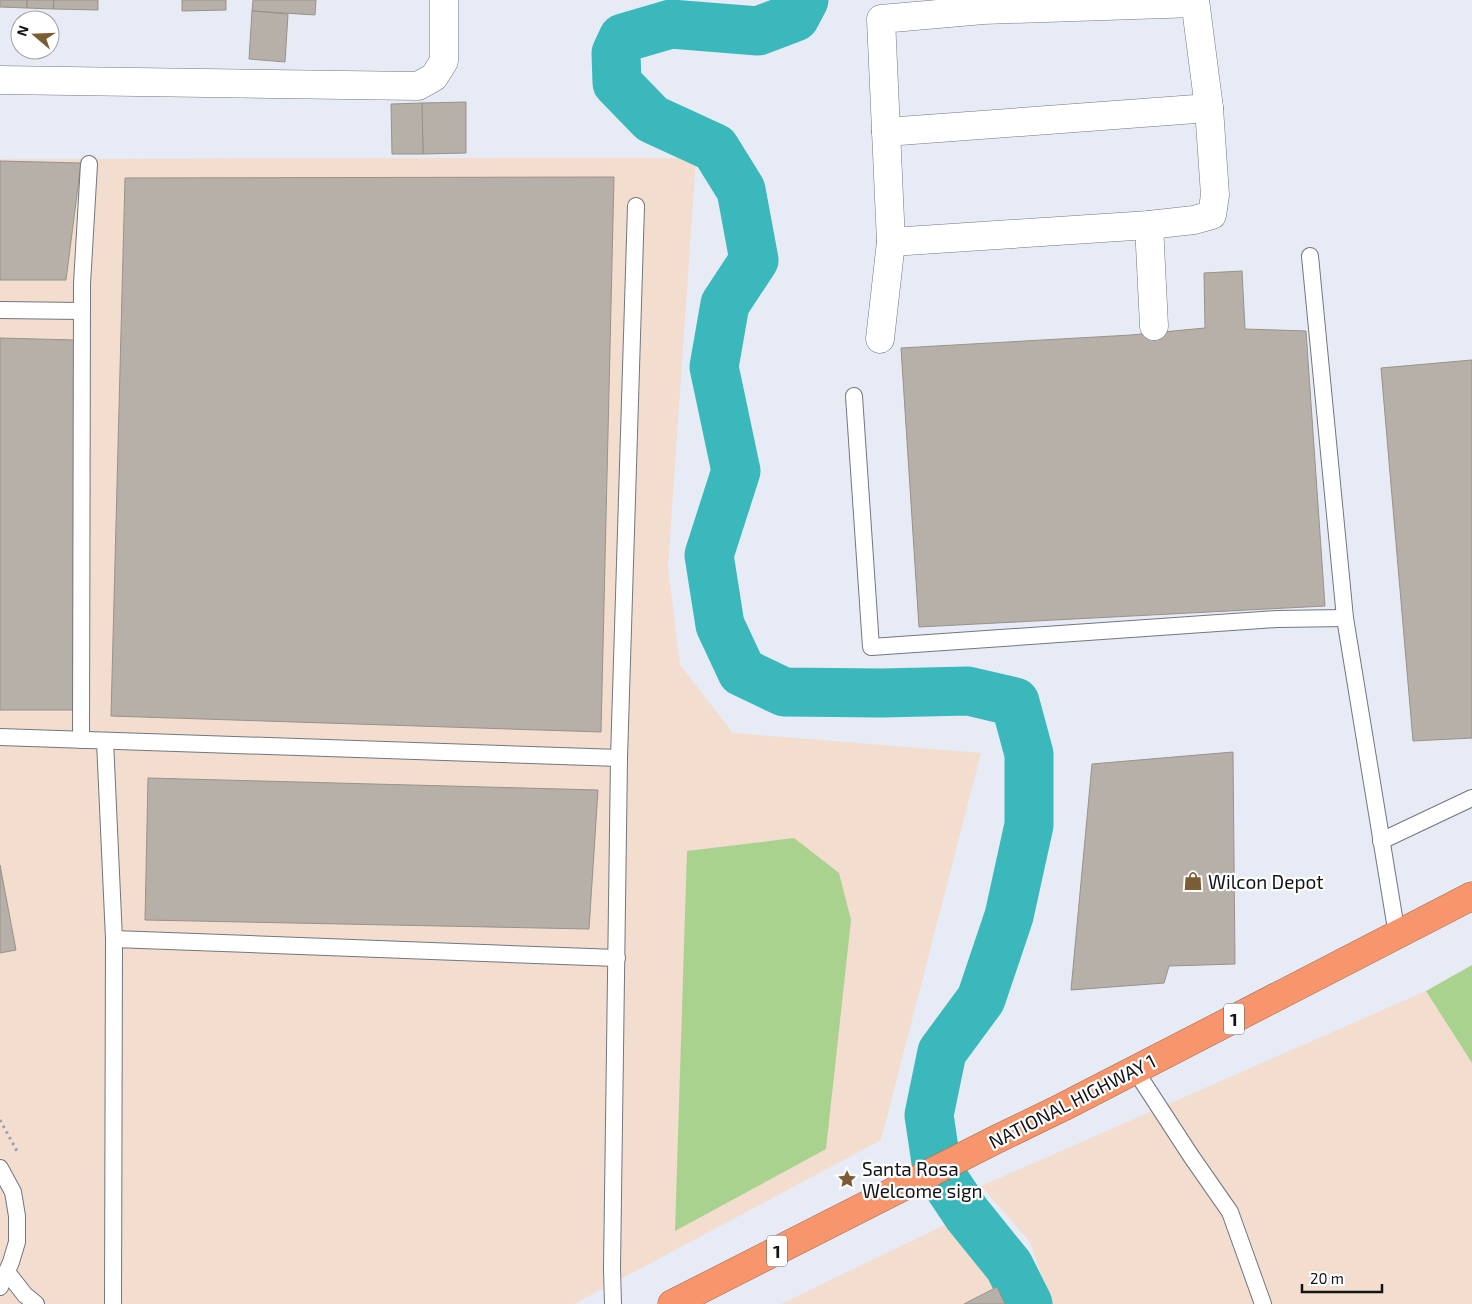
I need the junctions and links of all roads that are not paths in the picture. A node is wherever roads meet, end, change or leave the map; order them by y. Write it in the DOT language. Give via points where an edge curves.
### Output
graph roads {
  1 [pos="444,0"];
  2 [pos="1195,2"];
  3 [pos="983,5"];
  4 [pos="0,80"];
  5 [pos="1210,108"];
  6 [pos="886,132"];
  7 [pos="89,164"];
  8 [pos="636,206"];
  9 [pos="1148,225"];
  10 [pos="891,242"];
  11 [pos="1310,256"];
  12 [pos="0,310"];
  13 [pos="82,312"];
  14 [pos="1154,326"];
  15 [pos="880,339"];
  16 [pos="854,396"];
  17 [pos="1345,618"];
  18 [pos="0,737"];
  19 [pos="81,740"];
  20 [pos="105,741"];
  21 [pos="619,758"];
  22 [pos="1472,798"];
  23 [pos="1381,841"];
  24 [pos="1472,896"];
  25 [pos="1397,935"];
  26 [pos="114,939"];
  27 [pos="617,958"];
  28 [pos="1135,1070"];
  29 [pos="0,1168"];
  30 [pos="4,1279"];
  31 [pos="32,1303"];
  32 [pos="113,1304"];
  33 [pos="613,1304"];
  34 [pos="672,1304"];
  35 [pos="1263,1304"];
  1 -- 4 [label="street" via="444,61 434,77 418,86"];
  2 -- 3 [label="street"];
  2 -- 5 [label="street"];
  3 -- 6 [label="street" via="881,19"];
  5 -- 6 [label="street"];
  5 -- 9 [label="street" via="1215,195 1212,215"];
  6 -- 10 [label="street"];
  7 -- 13 [label="lane"];
  8 -- 21 [label="lane"];
  9 -- 10 [label="street"];
  9 -- 14 [label="street"];
  10 -- 15 [label="street"];
  11 -- 17 [label="lane"];
  12 -- 13 [label="lane"];
  13 -- 19 [label="lane"];
  16 -- 17 [label="lane" via="871,647 1277,619"];
  17 -- 23 [label="lane"];
  18 -- 19 [label="lane"];
  19 -- 20 [label="lane"];
  20 -- 21 [label="lane"];
  20 -- 26 [label="lane"];
  21 -- 27 [label="lane"];
  22 -- 23 [label="lane"];
  23 -- 25 [label="lane"];
  24 -- 25 [label="highway, NATIONAL HIGHWAY 1 / 1"];
  25 -- 28 [label="highway, NATIONAL HIGHWAY 1 / 1"];
  26 -- 27 [label="lane"];
  26 -- 32 [label="lane"];
  27 -- 33 [label="lane"];
  28 -- 34 [label="highway, NATIONAL HIGHWAY 1 / 1"];
  28 -- 35 [label="lane" via="1230,1212"];
  29 -- 30 [label="lane" via="13,1192 17,1216 17,1242"];
  30 -- 31 [label="lane"];
}
